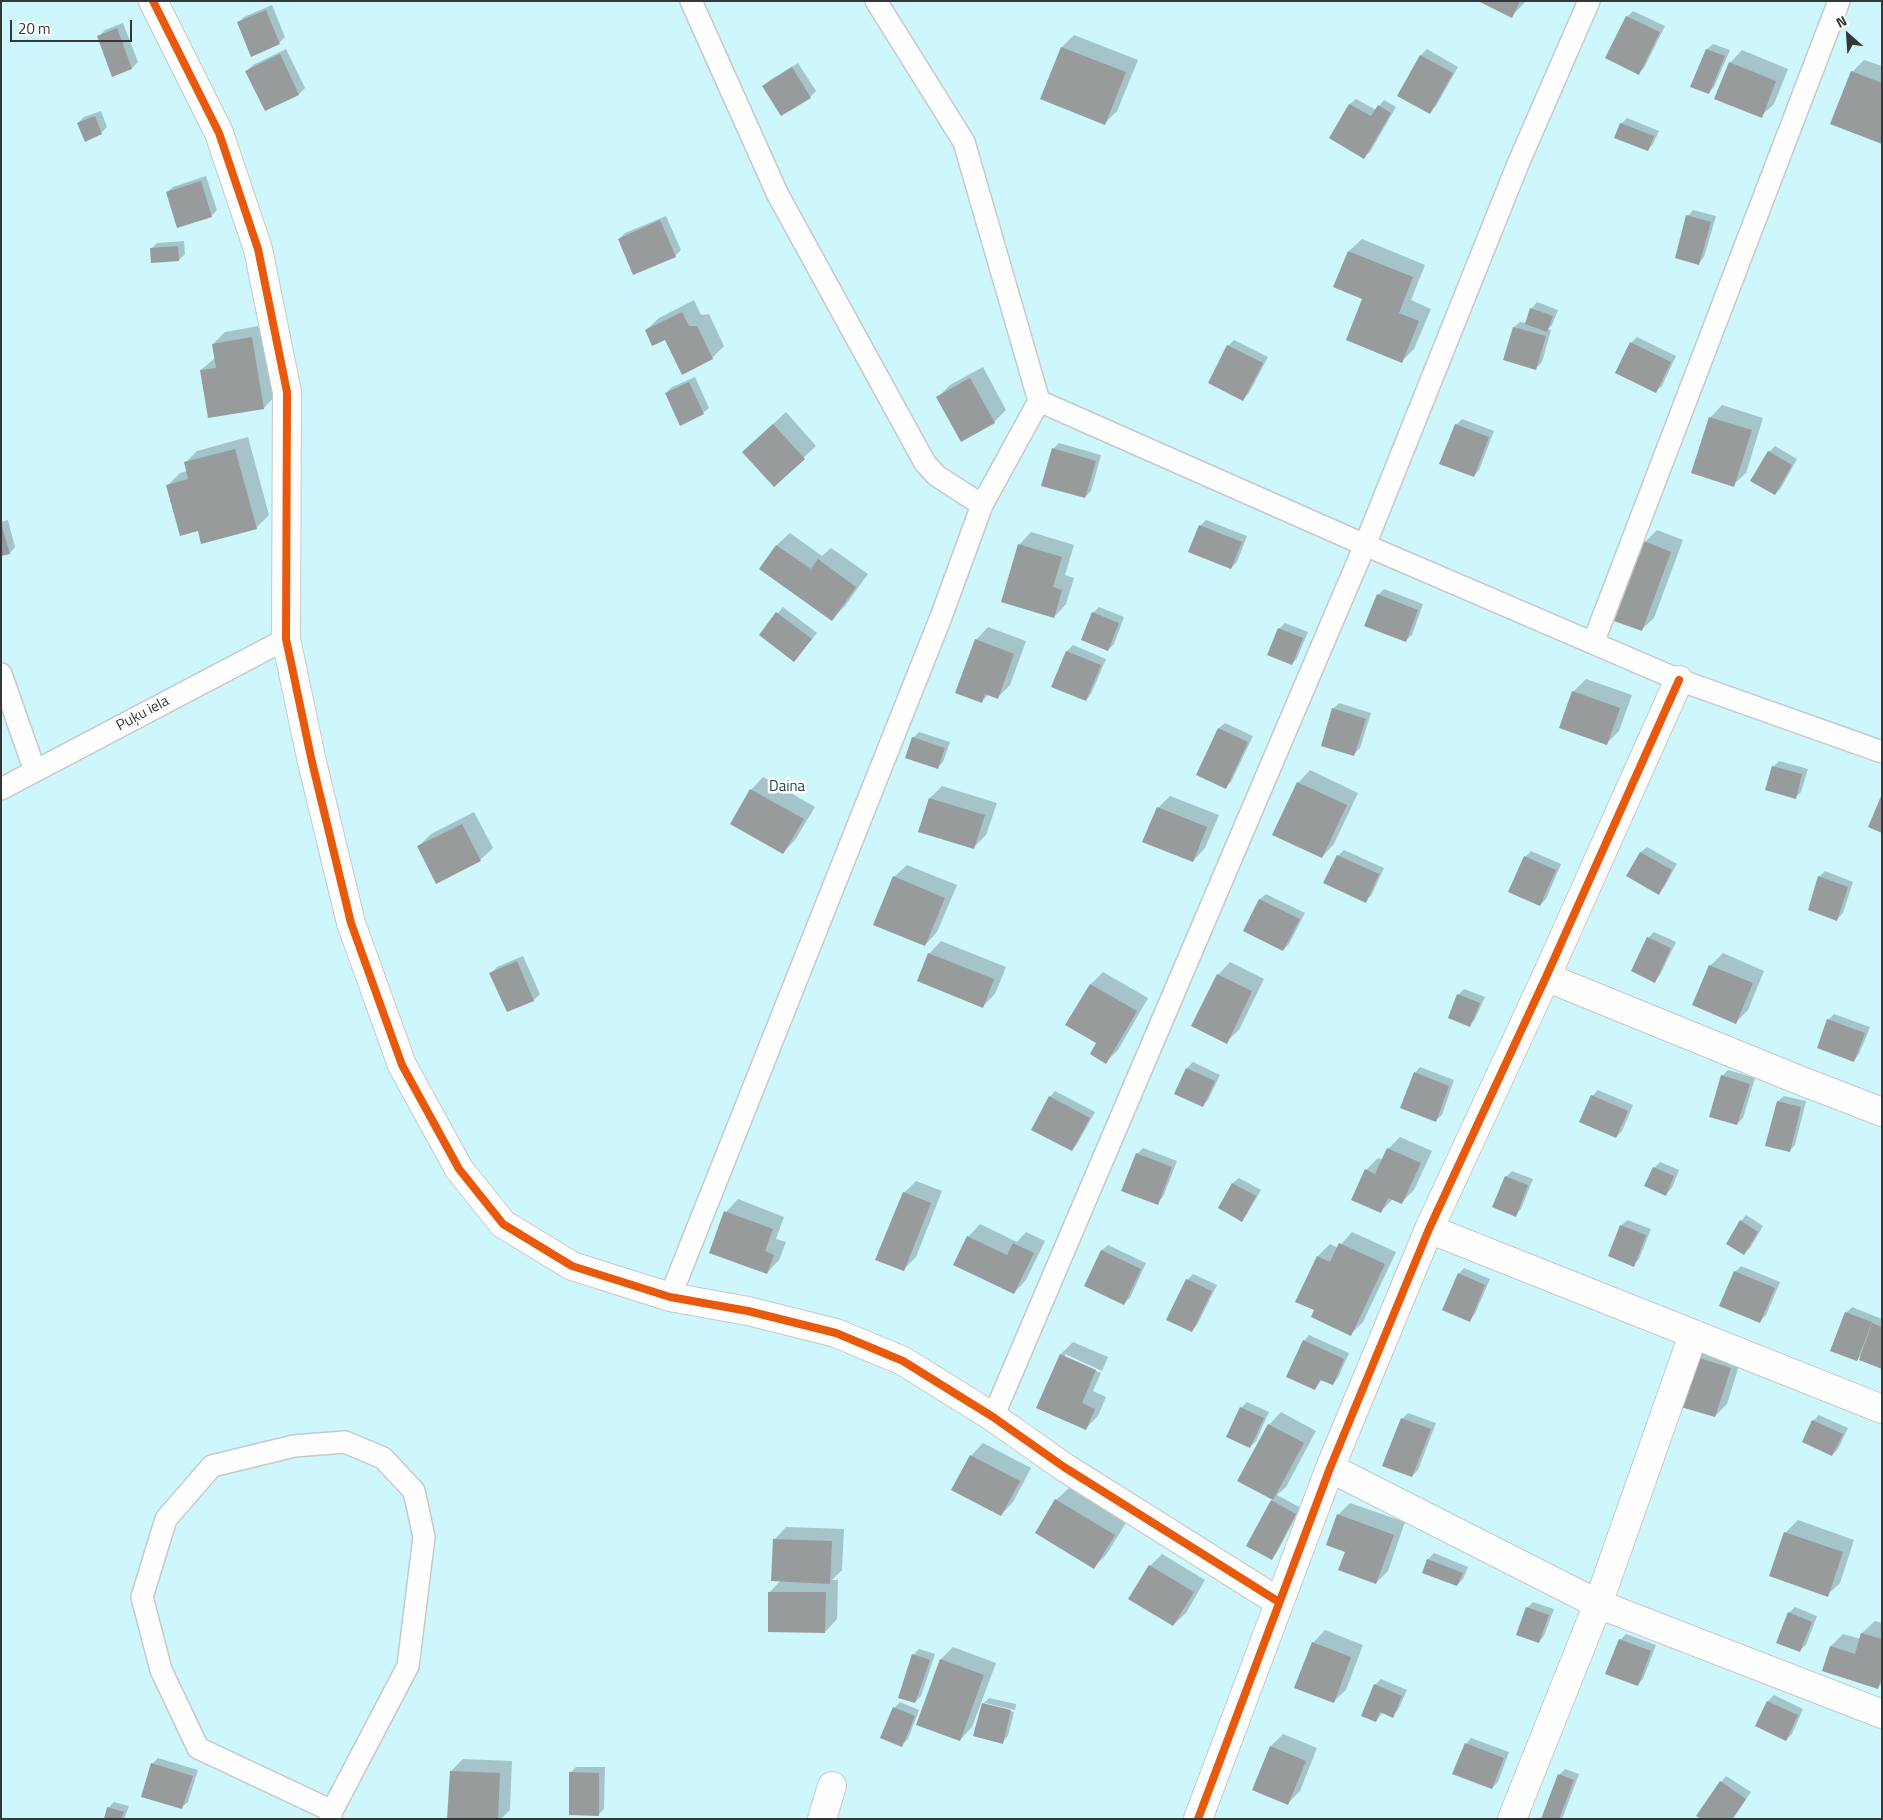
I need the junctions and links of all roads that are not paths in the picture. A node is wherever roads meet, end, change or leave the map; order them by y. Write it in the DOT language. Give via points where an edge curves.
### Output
graph roads {
  1 [pos="153,1"];
  2 [pos="691,1"];
  3 [pos="876,1"];
  4 [pos="1589,1"];
  5 [pos="1839,1"];
  6 [pos="1039,401"];
  7 [pos="982,505"];
  8 [pos="1365,545"];
  9 [pos="286,639"];
  10 [pos="1593,643"];
  11 [pos="1,674"];
  12 [pos="1679,680"];
  13 [pos="1882,752"];
  14 [pos="35,771"];
  15 [pos="1,789"];
  16 [pos="1546,977"];
  17 [pos="1882,1112"];
  18 [pos="1429,1229"];
  19 [pos="670,1297"];
  20 [pos="1694,1335"];
  21 [pos="1882,1409"];
  22 [pos="993,1417"];
  23 [pos="1330,1468"];
  24 [pos="1280,1602"];
  25 [pos="1598,1604"];
  26 [pos="1882,1714"];
  27 [pos="832,1786"];
  28 [pos="331,1815"];
  29 [pos="822,1819"];
  30 [pos="1198,1819"];
  31 [pos="1512,1819"];
  1 -- 9 [label="street" via="219,133 258,249 287,392"];
  2 -- 7 [label="lane" via="778,195 924,462 937,476"];
  3 -- 6 [label="lane" via="964,142"];
  4 -- 8 [label="lane" via="1518,164"];
  5 -- 10 [label="lane"];
  6 -- 7 [label="lane"];
  6 -- 8 [label="lane"];
  7 -- 19 [label="lane" via="941,617"];
  8 -- 10 [label="lane"];
  8 -- 22 [label="lane"];
  9 -- 14 [label="lane, Puķu iela"];
  9 -- 19 [label="street" via="351,923 402,1065 460,1169 503,1224 572,1266"];
  10 -- 12 [label="lane"];
  11 -- 14 [label="lane"];
  12 -- 13 [label="lane"];
  12 -- 16 [label="street"];
  14 -- 15 [label="lane, Puķu iela"];
  16 -- 17 [label="street"];
  16 -- 18 [label="street"];
  18 -- 20 [label="street"];
  18 -- 23 [label="street"];
  19 -- 22 [label="street" via="836,1333 903,1362"];
  20 -- 21 [label="street"];
  20 -- 25 [label="street"];
  22 -- 24 [label="street" via="1064,1467"];
  23 -- 24 [label="street"];
  23 -- 25 [label="street"];
  24 -- 30 [label="street"];
  25 -- 26 [label="street"];
  25 -- 31 [label="street"];
  27 -- 29 [label="street"];
  28 -- 28 [label="lane" via="408,1666 424,1537 414,1491 383,1458 345,1442 294,1446 212,1466 166,1519 142,1597 162,1670 198,1748"];
}
